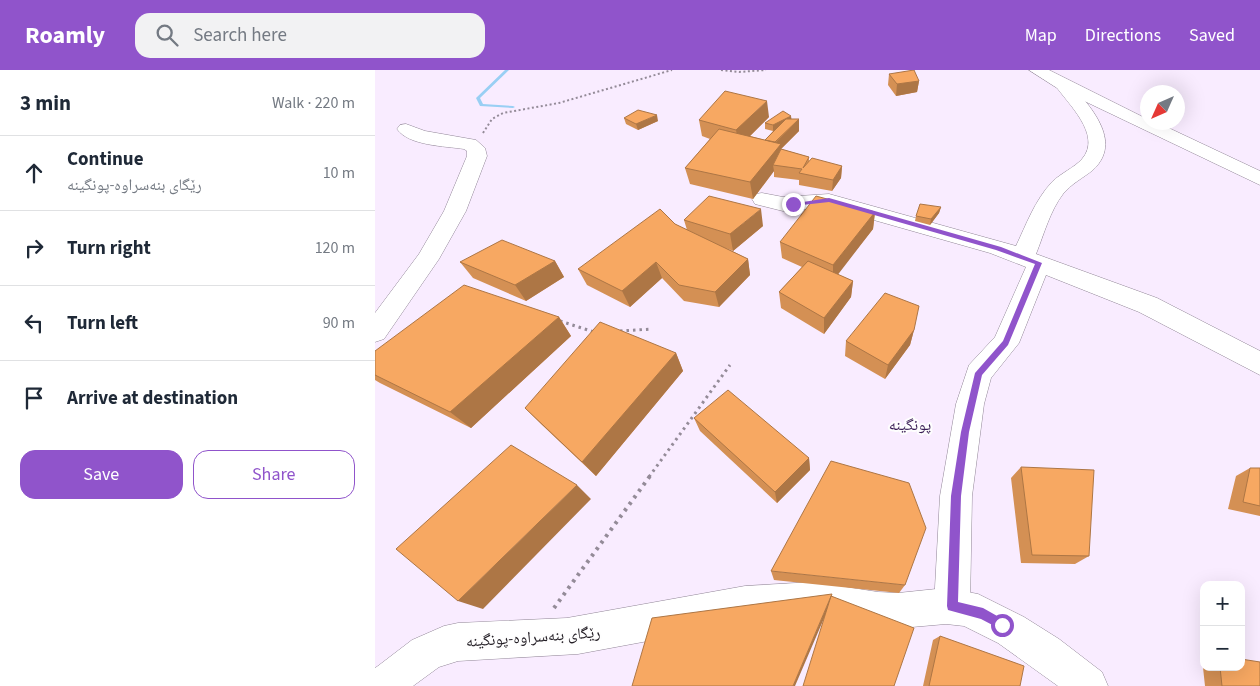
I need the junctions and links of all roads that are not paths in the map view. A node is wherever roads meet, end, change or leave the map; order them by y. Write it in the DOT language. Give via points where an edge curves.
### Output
graph roads {
  1 [pos="1037,70"];
  2 [pos="1063,85"];
  3 [pos="406,129"];
  4 [pos="1260,179"];
  5 [pos="762,199"];
  6 [pos="1031,260"];
  7 [pos="375,332"];
  8 [pos="1260,364"];
  9 [pos="952,606"];
  10 [pos="384,686"];
  11 [pos="1087,686"];
  1 -- 2 [label="street"];
  2 -- 4 [label="street"];
  2 -- 6 [label="street" via="1086,110 1097,137 1097,150 1090,162 1054,192"];
  3 -- 7 [label="street" via="420,136 465,143 476,148 477,156 455,211 428,259"];
  5 -- 6 [label="street" via="783,204 829,200"];
  6 -- 8 [label="street" via="1148,305"];
  6 -- 9 [label="street" via="1006,343 979,373 970,404 956,496"];
  9 -- 10 [label="street, رێگای بنەسراوە-پونگینە" via="894,611 824,601 782,601 732,606 604,632 453,642 417,660"];
  9 -- 11 [label="street, رێگای بنەسراوە-پونگینە" via="983,614 1002,625 1057,661"];
}
